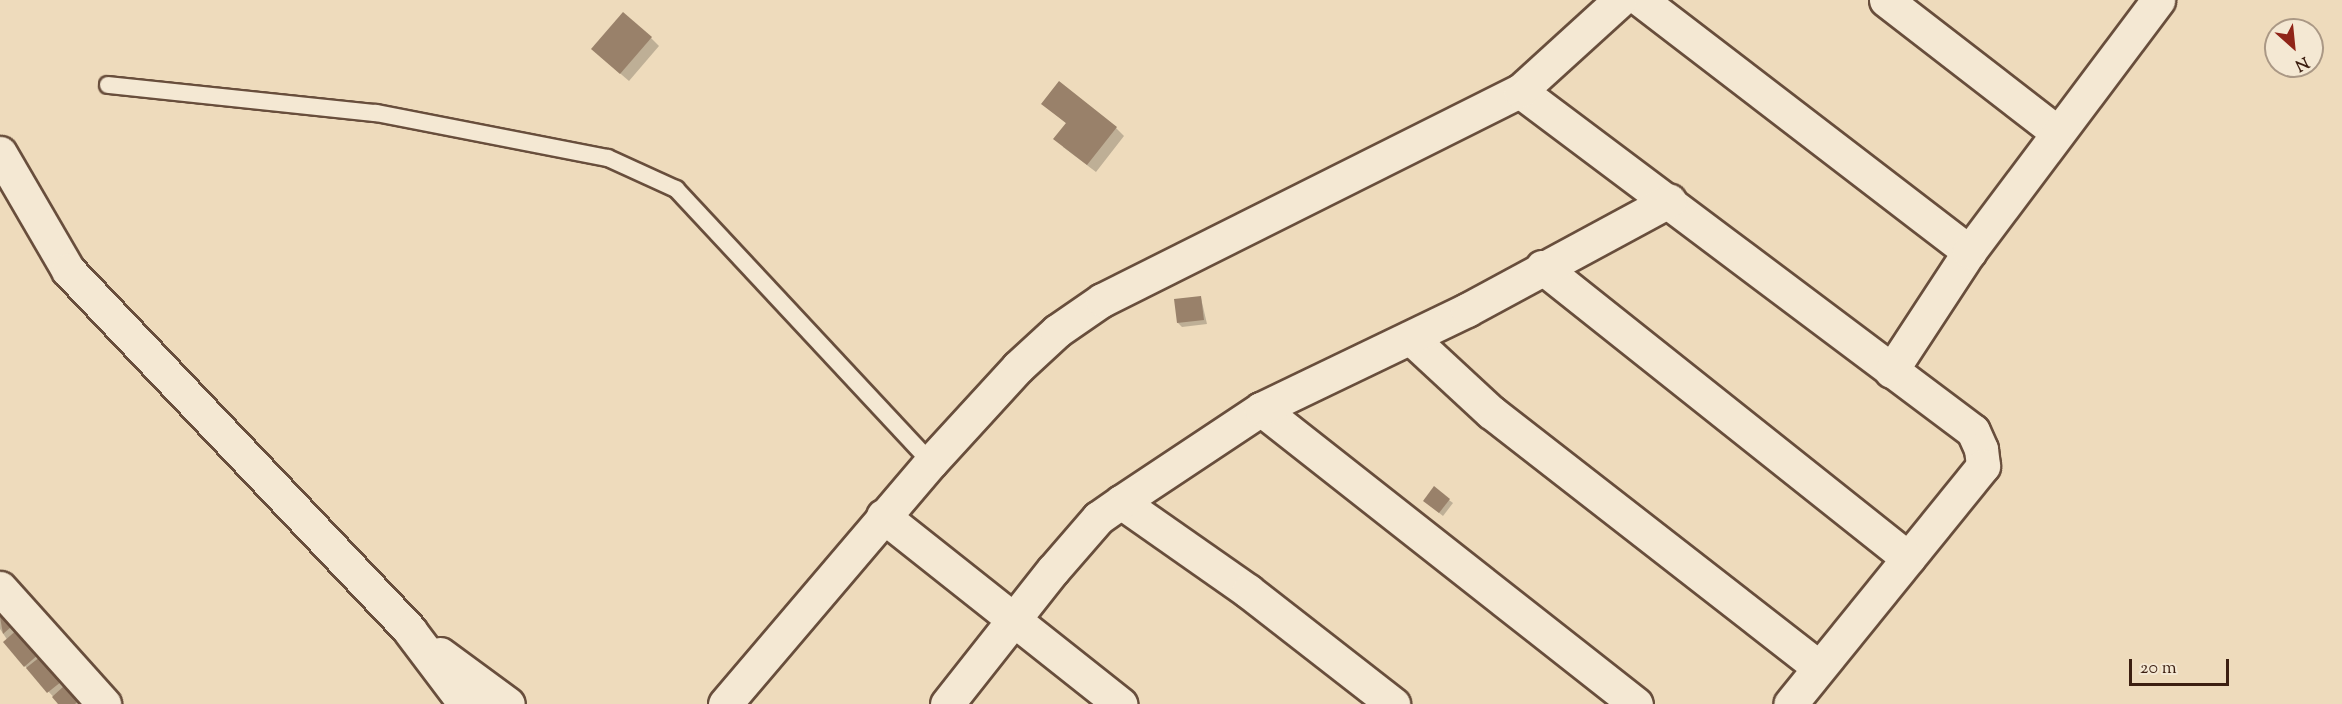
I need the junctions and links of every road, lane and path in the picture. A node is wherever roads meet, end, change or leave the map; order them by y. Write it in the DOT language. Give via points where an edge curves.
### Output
graph roads {
  1 [pos="1620,0"];
  2 [pos="1641,0"];
  3 [pos="1886,0"];
  4 [pos="2144,5"];
  5 [pos="108,85"];
  6 [pos="1520,91"];
  7 [pos="2058,133"];
  8 [pos="0,153"];
  9 [pos="1669,201"];
  10 [pos="1969,252"];
  11 [pos="1542,267"];
  12 [pos="1411,338"];
  13 [pos="1891,371"];
  14 [pos="1261,409"];
  15 [pos="931,462"];
  16 [pos="1121,502"];
  17 [pos="883,516"];
  18 [pos="1908,558"];
  19 [pos="0,588"];
  20 [pos="1012,620"];
  21 [pos="410,631"];
  22 [pos="1818,667"];
  23 [pos="104,704"];
  24 [pos="465,704"];
  25 [pos="508,704"];
  26 [pos="725,704"];
  27 [pos="947,704"];
  28 [pos="1120,704"];
  29 [pos="1393,704"];
  30 [pos="1636,704"];
  31 [pos="1790,704"];
  1 -- 6 [label="street"];
  2 -- 10 [label="street"];
  3 -- 7 [label="street"];
  4 -- 7 [label="street"];
  5 -- 15 [label="lane" via="376,113 608,159 676,189"];
  6 -- 9 [label="street"];
  6 -- 15 [label="street" via="1102,300 1057,331 1018,367"];
  7 -- 10 [label="street"];
  8 -- 21 [label="street" via="68,270"];
  9 -- 11 [label="street"];
  9 -- 13 [label="street"];
  10 -- 13 [label="street"];
  11 -- 12 [label="street"];
  11 -- 18 [label="street"];
  12 -- 14 [label="street"];
  12 -- 22 [label="street" via="1491,412"];
  13 -- 18 [label="street" via="1973,431 1983,466"];
  14 -- 16 [label="street"];
  14 -- 30 [label="street"];
  15 -- 17 [label="street"];
  16 -- 20 [label="street" via="1098,518"];
  16 -- 29 [label="street" via="1248,591"];
  17 -- 20 [label="street"];
  17 -- 26 [label="street"];
  18 -- 22 [label="street"];
  19 -- 23 [label="street"];
  20 -- 27 [label="street"];
  20 -- 28 [label="street"];
  21 -- 24 [label="street"];
  21 -- 25 [label="street"];
  22 -- 31 [label="street"];
}
